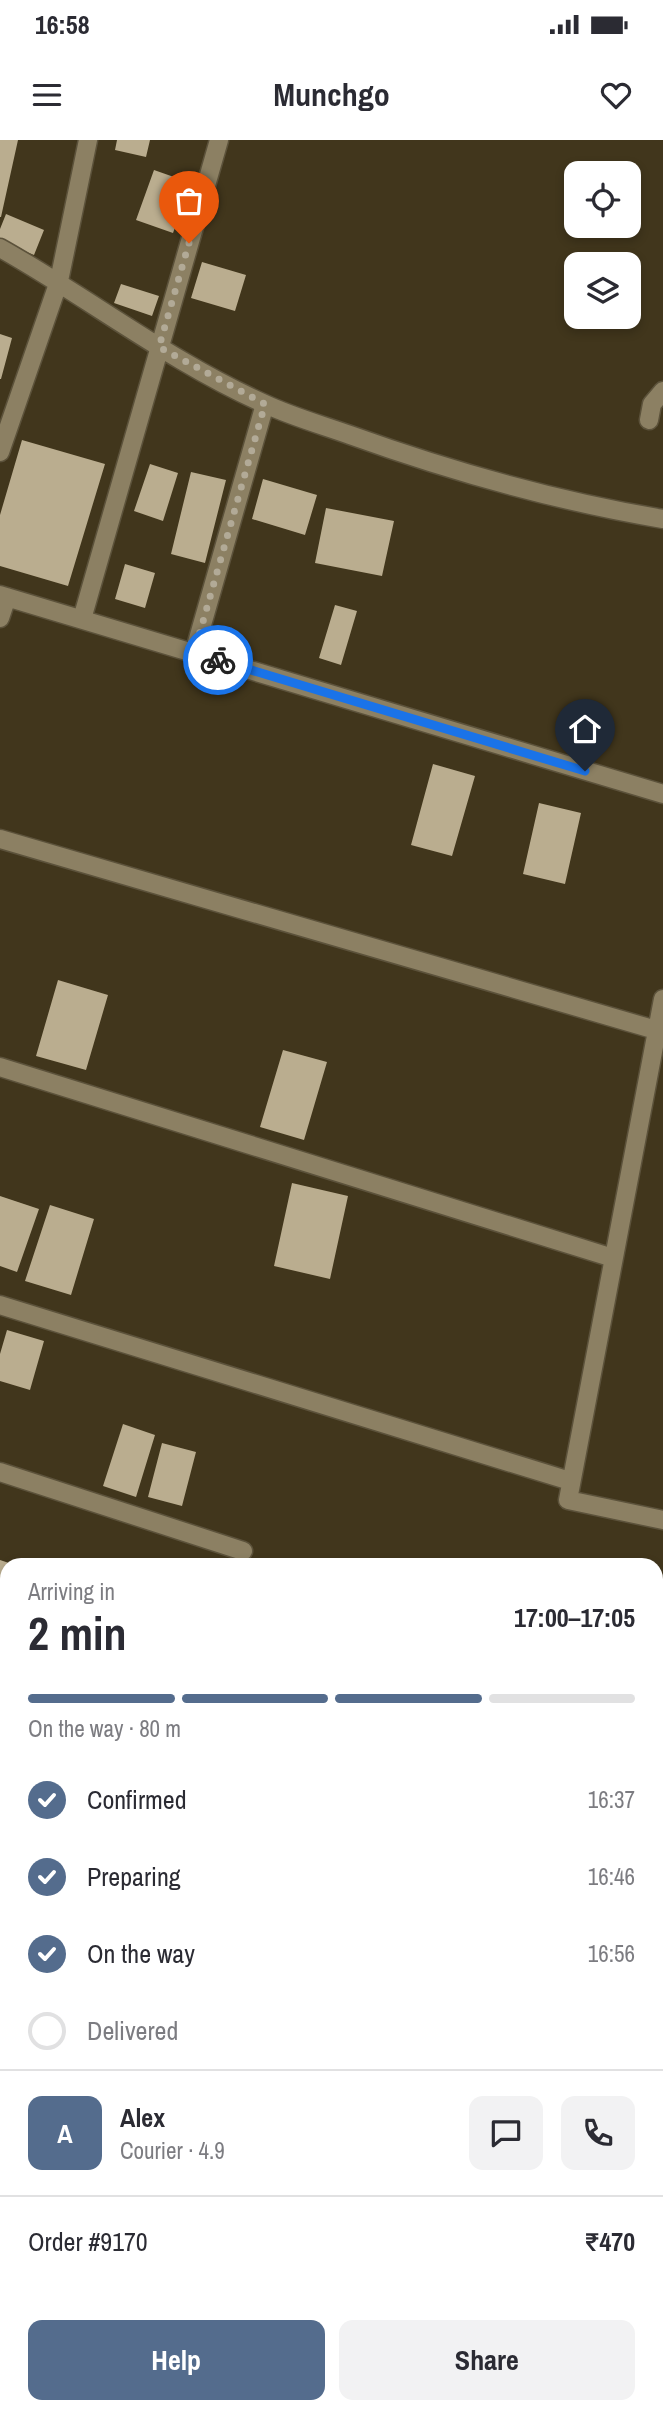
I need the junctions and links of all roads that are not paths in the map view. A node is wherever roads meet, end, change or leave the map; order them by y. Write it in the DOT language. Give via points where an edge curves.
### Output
graph roads {
  1 [pos="88,140"];
  2 [pos="219,140"];
  3 [pos="0,248"];
  4 [pos="59,281"];
  5 [pos="159,347"];
  6 [pos="663,391"];
  7 [pos="265,404"];
  8 [pos="649,420"];
  9 [pos="0,452"];
  10 [pos="663,519"];
  11 [pos="3,596"];
  12 [pos="0,618"];
  13 [pos="82,619"];
  14 [pos="194,653"];
  15 [pos="663,794"];
  16 [pos="0,839"];
  17 [pos="663,999"];
  18 [pos="656,1030"];
  19 [pos="0,1067"];
  20 [pos="613,1258"];
  21 [pos="0,1305"];
  22 [pos="0,1472"];
  23 [pos="570,1481"];
  24 [pos="663,1520"];
  25 [pos="243,1550"];
  1 -- 4 [label="street"];
  2 -- 5 [label="street"];
  3 -- 4 [label="street"];
  4 -- 5 [label="street"];
  4 -- 9 [label="street"];
  5 -- 7 [label="street"];
  5 -- 13 [label="street"];
  6 -- 8 [label="street" via="652,404"];
  7 -- 10 [label="street" via="433,465 586,506"];
  7 -- 14 [label="street"];
  11 -- 12 [label="street"];
  11 -- 13 [label="street"];
  13 -- 14 [label="street"];
  14 -- 15 [label="street"];
  16 -- 18 [label="street"];
  17 -- 18 [label="street"];
  18 -- 20 [label="street"];
  19 -- 20 [label="street"];
  20 -- 23 [label="street"];
  21 -- 23 [label="street"];
  22 -- 25 [label="street"];
  23 -- 24 [label="street" via="568,1500"];
}
